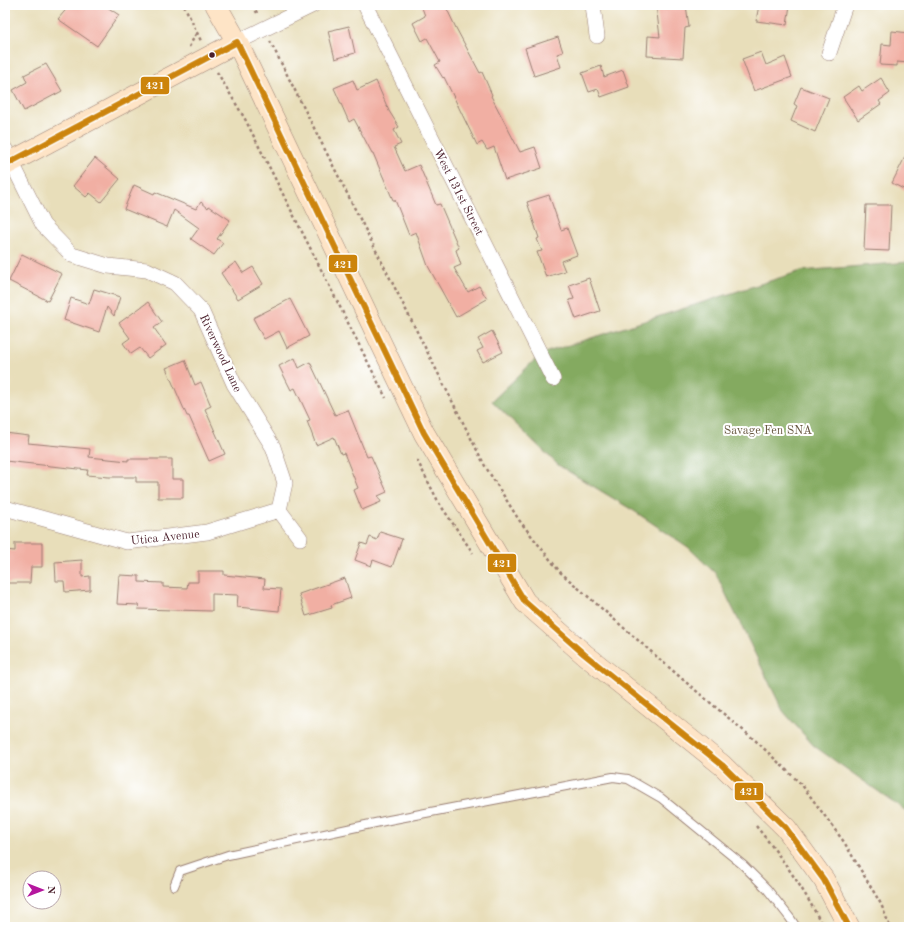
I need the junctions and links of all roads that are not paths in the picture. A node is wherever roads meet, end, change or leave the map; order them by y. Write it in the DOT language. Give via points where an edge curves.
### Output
graph roads {
  1 [pos="216,5"];
  2 [pos="313,5"];
  3 [pos="365,5"];
  4 [pos="593,5"];
  5 [pos="845,5"];
  6 [pos="597,36"];
  7 [pos="237,42"];
  8 [pos="829,52"];
  9 [pos="7,159"];
  10 [pos="553,379"];
  11 [pos="5,508"];
  12 [pos="279,510"];
  13 [pos="300,538"];
  14 [pos="174,886"];
  15 [pos="796,927"];
  16 [pos="849,927"];
  1 -- 7 [label="main road"];
  2 -- 7 [label="street"];
  3 -- 10 [label="street, West 131st Street"];
  4 -- 6 [label="street"];
  5 -- 8 [label="street"];
  7 -- 9 [label="main road"];
  7 -- 16 [label="main road" via="424,433 524,602 584,654 722,765 786,828 824,880"];
  9 -- 12 [label="street, Riverwood Lane" via="44,225 72,255 108,266 147,270 175,283 201,310 234,384 273,447 285,483"];
  11 -- 12 [label="street, Utica Avenue" via="127,542 207,532"];
  12 -- 13 [label="street"];
  14 -- 15 [label="lane" via="180,871 228,855 389,820 613,777 628,779 660,798 743,865 767,888"];
}
